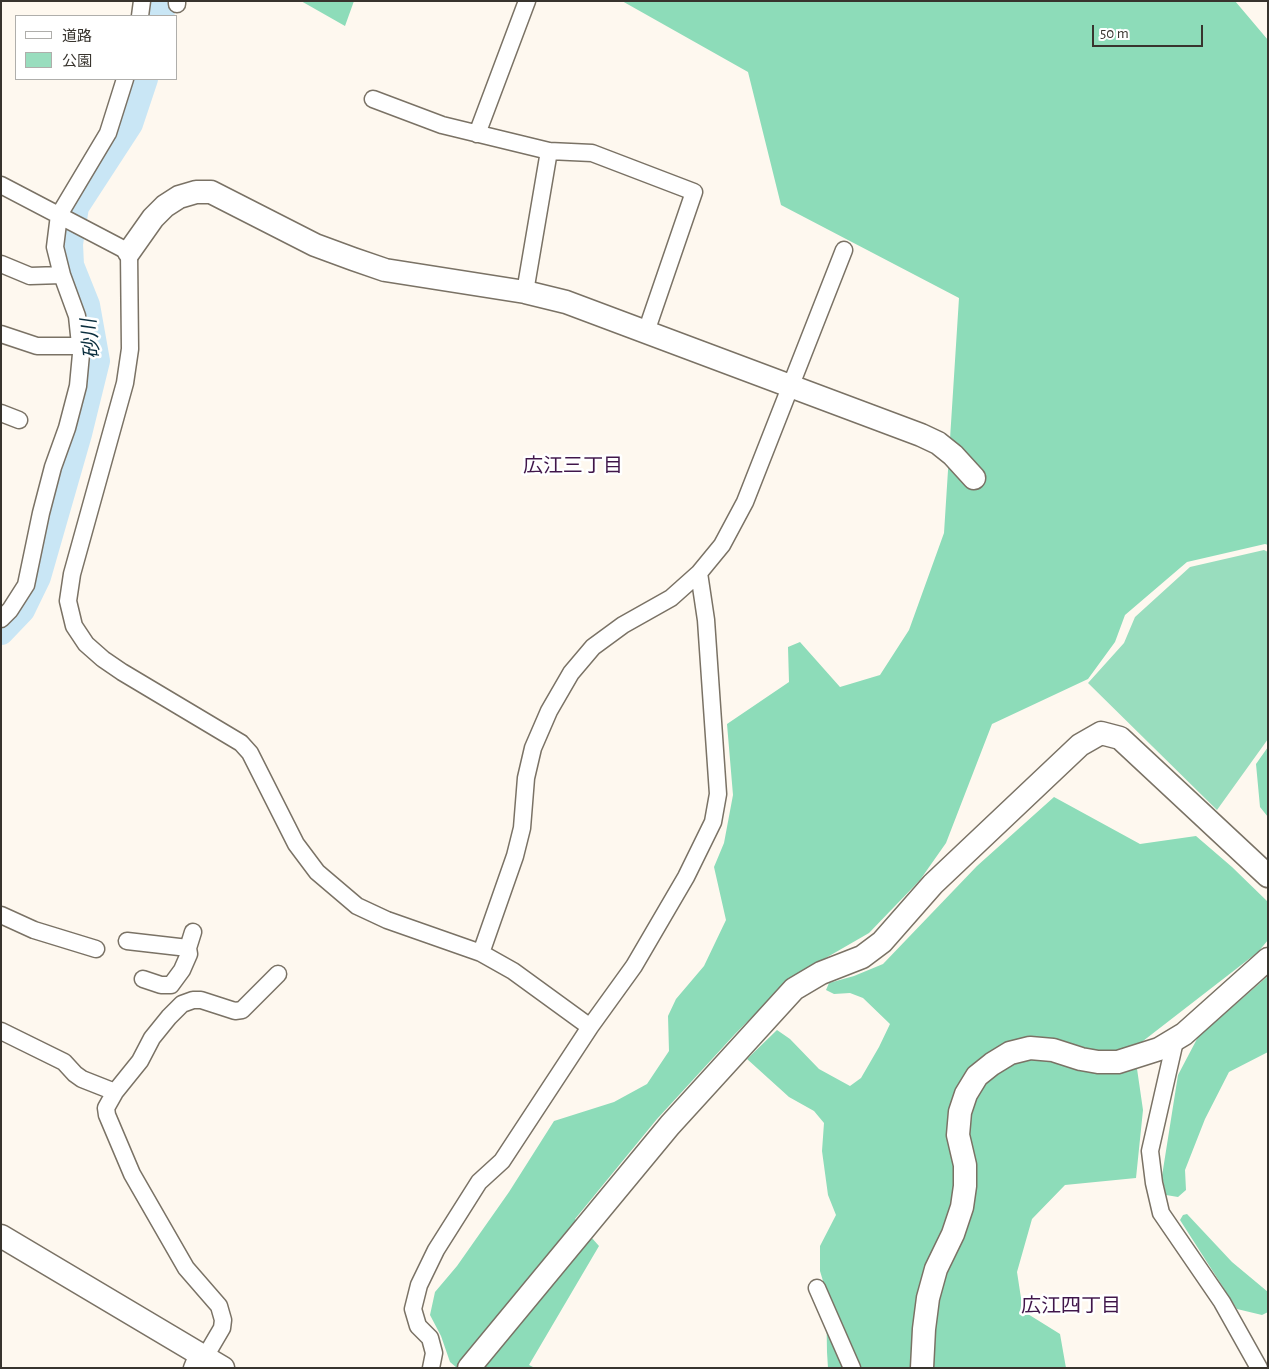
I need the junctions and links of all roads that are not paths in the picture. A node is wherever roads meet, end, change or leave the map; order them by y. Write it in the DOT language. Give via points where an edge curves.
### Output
graph roads {
  1 [pos="142,1"];
  2 [pos="527,1"];
  3 [pos="140,15"];
  4 [pos="125,80"];
  5 [pos="373,99"];
  6 [pos="477,134"];
  7 [pos="549,152"];
  8 [pos="1,186"];
  9 [pos="59,215"];
  10 [pos="844,250"];
  11 [pos="129,252"];
  12 [pos="1,264"];
  13 [pos="62,275"];
  14 [pos="525,292"];
  15 [pos="646,332"];
  16 [pos="1,334"];
  17 [pos="80,346"];
  18 [pos="790,386"];
  19 [pos="1,413"];
  20 [pos="19,420"];
  21 [pos="974,478"];
  22 [pos="698,573"];
  23 [pos="1,619"];
  24 [pos="1268,876"];
  25 [pos="1,914"];
  26 [pos="193,932"];
  27 [pos="127,941"];
  28 [pos="188,948"];
  29 [pos="96,949"];
  30 [pos="481,953"];
  31 [pos="1268,959"];
  32 [pos="278,974"];
  33 [pos="143,978"];
  34 [pos="171,984"];
  35 [pos="180,1006"];
  36 [pos="590,1027"];
  37 [pos="1,1031"];
  38 [pos="1175,1040"];
  39 [pos="115,1092"];
  40 [pos="1,1236"];
  41 [pos="817,1288"];
  42 [pos="204,1361"];
  43 [pos="431,1368"];
  44 [pos="469,1368"];
  45 [pos="852,1368"];
  46 [pos="922,1368"];
  47 [pos="1258,1368"];
  1 -- 3 [label="street"];
  2 -- 6 [label="street"];
  4 -- 9 [label="street" via="108,133"];
  5 -- 6 [label="street" via="442,125"];
  6 -- 7 [label="street"];
  7 -- 14 [label="street"];
  7 -- 15 [label="street" via="592,153 694,192"];
  8 -- 9 [label="street"];
  9 -- 11 [label="street"];
  9 -- 13 [label="street" via="54,247"];
  10 -- 18 [label="street"];
  11 -- 14 [label="street" via="165,206 179,196 211,192 315,245 385,270"];
  11 -- 30 [label="street" via="130,349 126,383 72,574 68,601 74,626 86,644 103,659 241,743 250,753 296,844 317,872 357,906"];
  12 -- 13 [label="street" via="30,276"];
  13 -- 17 [label="street" via="77,316"];
  14 -- 15 [label="street" via="566,302"];
  15 -- 18 [label="street"];
  16 -- 17 [label="street" via="37,346"];
  17 -- 23 [label="street" via="78,386 41,513 26,585"];
  18 -- 21 [label="street" via="938,443"];
  18 -- 22 [label="street" via="745,502 722,545"];
  19 -- 20 [label="street"];
  22 -- 30 [label="street" via="671,598 623,625 593,647 566,680 533,748 515,856"];
  22 -- 36 [label="street" via="706,620 718,794 713,822 686,877 634,966"];
  24 -- 44 [label="street" via="1120,738 1101,733 1080,745 933,884 882,942 862,957 822,973 794,989 670,1125"];
  25 -- 29 [label="street" via="34,930"];
  26 -- 28 [label="street"];
  27 -- 28 [label="street"];
  28 -- 34 [label="street" via="189,954 182,970"];
  30 -- 36 [label="street" via="513,971"];
  31 -- 38 [label="street"];
  32 -- 35 [label="street" via="242,1010 235,1011 201,1000"];
  33 -- 34 [label="street" via="161,985"];
  34 -- 35 [label="street"];
  35 -- 39 [label="street" via="152,1038 140,1061"];
  36 -- 43 [label="street" via="502,1161 479,1182 436,1250 419,1285 414,1309 418,1326 430,1338 434,1353"];
  37 -- 39 [label="street" via="64,1062 82,1079"];
  38 -- 46 [label="street" via="1159,1049 1118,1062 1098,1062 1053,1050 1030,1048 1010,1053 977,1076 960,1112 958,1134 965,1165 962,1207 936,1269 928,1298"];
  38 -- 47 [label="street" via="1150,1151 1156,1191 1162,1213 1222,1302"];
  39 -- 42 [label="street" via="106,1108 107,1115 132,1174 186,1268 219,1306 222,1328"];
  40 -- 42 [label="street"];
  41 -- 45 [label="street"];
}
